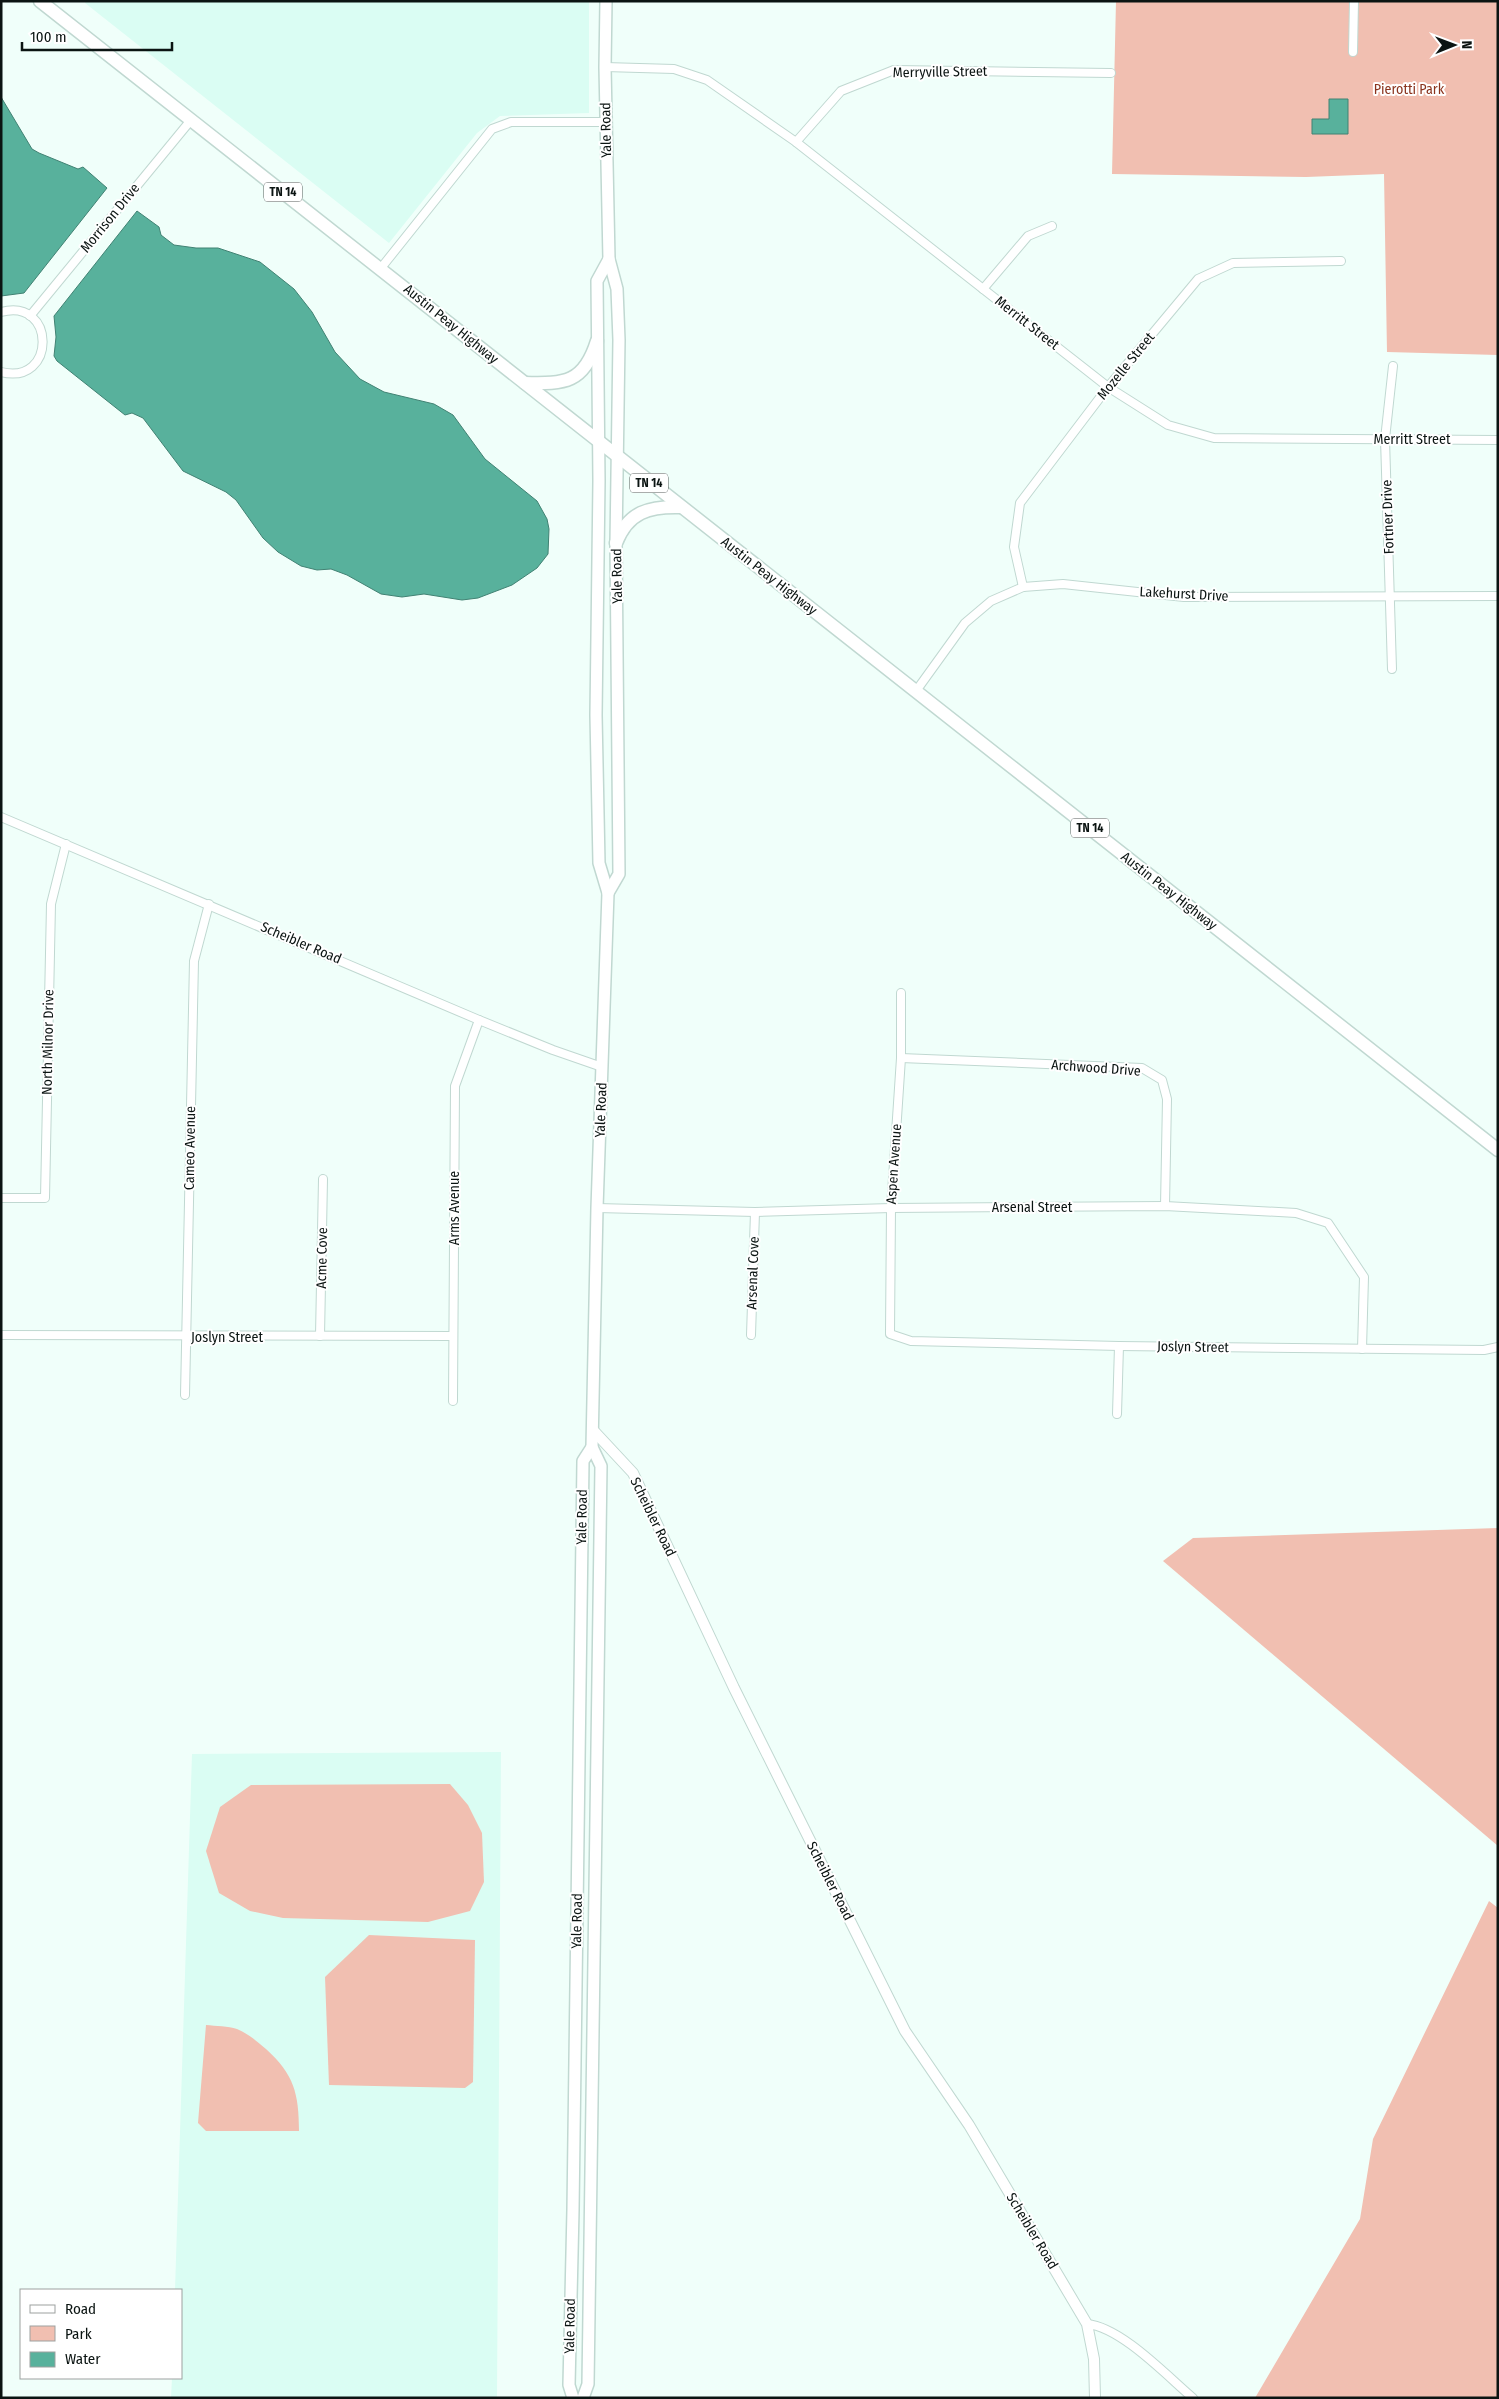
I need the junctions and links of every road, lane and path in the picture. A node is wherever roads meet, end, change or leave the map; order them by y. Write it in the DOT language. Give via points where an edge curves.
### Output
graph roads {
  1 [pos="40,1"];
  2 [pos="606,1"];
  3 [pos="1354,1"];
  4 [pos="1353,52"];
  5 [pos="605,67"];
  6 [pos="1111,73"];
  7 [pos="191,120"];
  8 [pos="606,122"];
  9 [pos="796,142"];
  10 [pos="1052,226"];
  11 [pos="608,258"];
  12 [pos="1341,261"];
  13 [pos="381,268"];
  14 [pos="983,289"];
  15 [pos="1,312"];
  16 [pos="30,316"];
  17 [pos="597,341"];
  18 [pos="1393,366"];
  19 [pos="1,372"];
  20 [pos="525,383"];
  21 [pos="1108,387"];
  22 [pos="1386,439"];
  23 [pos="1498,440"];
  24 [pos="598,442"];
  25 [pos="618,458"];
  26 [pos="681,507"];
  27 [pos="616,543"];
  28 [pos="1023,587"];
  29 [pos="1390,596"];
  30 [pos="1498,596"];
  31 [pos="1392,669"];
  32 [pos="916,691"];
  33 [pos="1,817"];
  34 [pos="66,844"];
  35 [pos="608,893"];
  36 [pos="209,904"];
  37 [pos="901,993"];
  38 [pos="479,1020"];
  39 [pos="901,1058"];
  40 [pos="602,1067"];
  41 [pos="1498,1150"];
  42 [pos="323,1179"];
  43 [pos="1,1198"];
  44 [pos="1165,1206"];
  45 [pos="597,1208"];
  46 [pos="891,1208"];
  47 [pos="755,1212"];
  48 [pos="890,1334"];
  49 [pos="1,1335"];
  50 [pos="751,1335"];
  51 [pos="320,1336"];
  52 [pos="453,1336"];
  53 [pos="186,1337"];
  54 [pos="1119,1346"];
  55 [pos="1498,1347"];
  56 [pos="1362,1349"];
  57 [pos="185,1395"];
  58 [pos="453,1401"];
  59 [pos="1116,1414"];
  60 [pos="592,1429"];
  61 [pos="592,1447"];
  62 [pos="1087,2324"];
  63 [pos="573,2398"];
  64 [pos="583,2398"];
  65 [pos="1095,2398"];
  66 [pos="1193,2398"];
  1 -- 7 [label="main road, Austin Peay Highway / TN 14"];
  2 -- 5 [label="main road, Yale Road"];
  3 -- 4 [label="street"];
  5 -- 8 [label="main road, Yale Road"];
  5 -- 9 [label="street, Merritt Street" via="674,69 707,80"];
  6 -- 9 [label="street, Merryville Street" via="894,70 841,91"];
  7 -- 13 [label="main road, Austin Peay Highway / TN 14"];
  7 -- 16 [label="street, Morrison Drive"];
  8 -- 11 [label="main road, Yale Road"];
  8 -- 13 [label="street" via="512,122 492,129"];
  9 -- 14 [label="street, Merritt Street"];
  10 -- 14 [label="street" via="1028,236"];
  11 -- 17 [label="main road, Yale Road" via="598,281"];
  11 -- 25 [label="main road, Yale Road" via="617,288"];
  12 -- 21 [label="street, Mozelle Street" via="1233,263 1198,279"];
  13 -- 20 [label="main road, Austin Peay Highway / TN 14"];
  14 -- 21 [label="street, Merritt Street"];
  15 -- 16 [label="street" via="20,311"];
  16 -- 19 [label="street" via="42,331 44,341 38,360 22,372"];
  17 -- 20 [label="main road" via="586,369 575,376 552,383"];
  17 -- 24 [label="main road, Yale Road"];
  18 -- 22 [label="street, Fortner Drive"];
  20 -- 24 [label="main road, Austin Peay Highway / TN 14"];
  21 -- 22 [label="street, Merritt Street" via="1168,425 1214,438"];
  21 -- 28 [label="street, Mozelle Street" via="1020,503 1014,547"];
  22 -- 23 [label="street, Merritt Street"];
  22 -- 29 [label="street, Fortner Drive"];
  24 -- 25 [label="main road, Austin Peay Highway / TN 14"];
  24 -- 35 [label="main road, Yale Road" via="596,715 599,863"];
  25 -- 26 [label="main road, Austin Peay Highway / TN 14"];
  25 -- 27 [label="main road, Yale Road"];
  26 -- 27 [label="main road" via="666,506 633,517 622,527"];
  26 -- 32 [label="main road, Austin Peay Highway / TN 14"];
  27 -- 35 [label="main road, Yale Road" via="619,874"];
  28 -- 29 [label="street, Lakehurst Drive" via="1063,584 1184,597"];
  28 -- 32 [label="street, Lakehurst Drive" via="991,601 965,623"];
  29 -- 30 [label="street, Lakehurst Drive"];
  29 -- 31 [label="street, Fortner Drive"];
  32 -- 41 [label="main road, Austin Peay Highway / TN 14"];
  33 -- 34 [label="street, Scheibler Road"];
  34 -- 36 [label="street, Scheibler Road"];
  34 -- 43 [label="street, North Milnor Drive" via="51,904 45,1198"];
  35 -- 40 [label="main road, Yale Road"];
  36 -- 38 [label="street, Scheibler Road"];
  36 -- 53 [label="street, Cameo Avenue" via="194,961"];
  37 -- 39 [label="street, Aspen Avenue"];
  38 -- 40 [label="street, Scheibler Road"];
  38 -- 52 [label="street, Arms Avenue" via="455,1086"];
  39 -- 44 [label="street, Archwood Drive" via="1142,1068 1162,1080 1167,1099"];
  39 -- 46 [label="street, Aspen Avenue"];
  40 -- 45 [label="main road, Yale Road"];
  42 -- 51 [label="street, Acme Cove"];
  44 -- 46 [label="street, Arsenal Street"];
  44 -- 56 [label="street, Arsenal Street" via="1296,1213 1328,1223 1364,1277"];
  45 -- 47 [label="street, Arsenal Street"];
  45 -- 60 [label="main road, Yale Road"];
  46 -- 47 [label="street, Arsenal Street"];
  46 -- 48 [label="street, Aspen Avenue"];
  47 -- 50 [label="street, Arsenal Cove"];
  48 -- 54 [label="street, Joslyn Street" via="911,1341"];
  49 -- 53 [label="street, Joslyn Street"];
  51 -- 52 [label="street, Joslyn Street"];
  51 -- 53 [label="street, Joslyn Street"];
  52 -- 58 [label="street, Arms Avenue"];
  53 -- 57 [label="street, Cameo Avenue"];
  54 -- 56 [label="street, Joslyn Street"];
  54 -- 59 [label="street"];
  55 -- 56 [label="street, Joslyn Street" via="1484,1350"];
  60 -- 61 [label="main road, Yale Road"];
  60 -- 62 [label="street, Scheibler Road" via="633,1473 905,2031 969,2125"];
  61 -- 63 [label="main road, Yale Road" via="583,1462 569,2385"];
  61 -- 64 [label="main road, Yale Road" via="601,1466 588,2384"];
  62 -- 65 [label="street, Scheibler Road" via="1094,2359"];
  62 -- 66 [label="street" via="1100,2325 1127,2342"];
}
